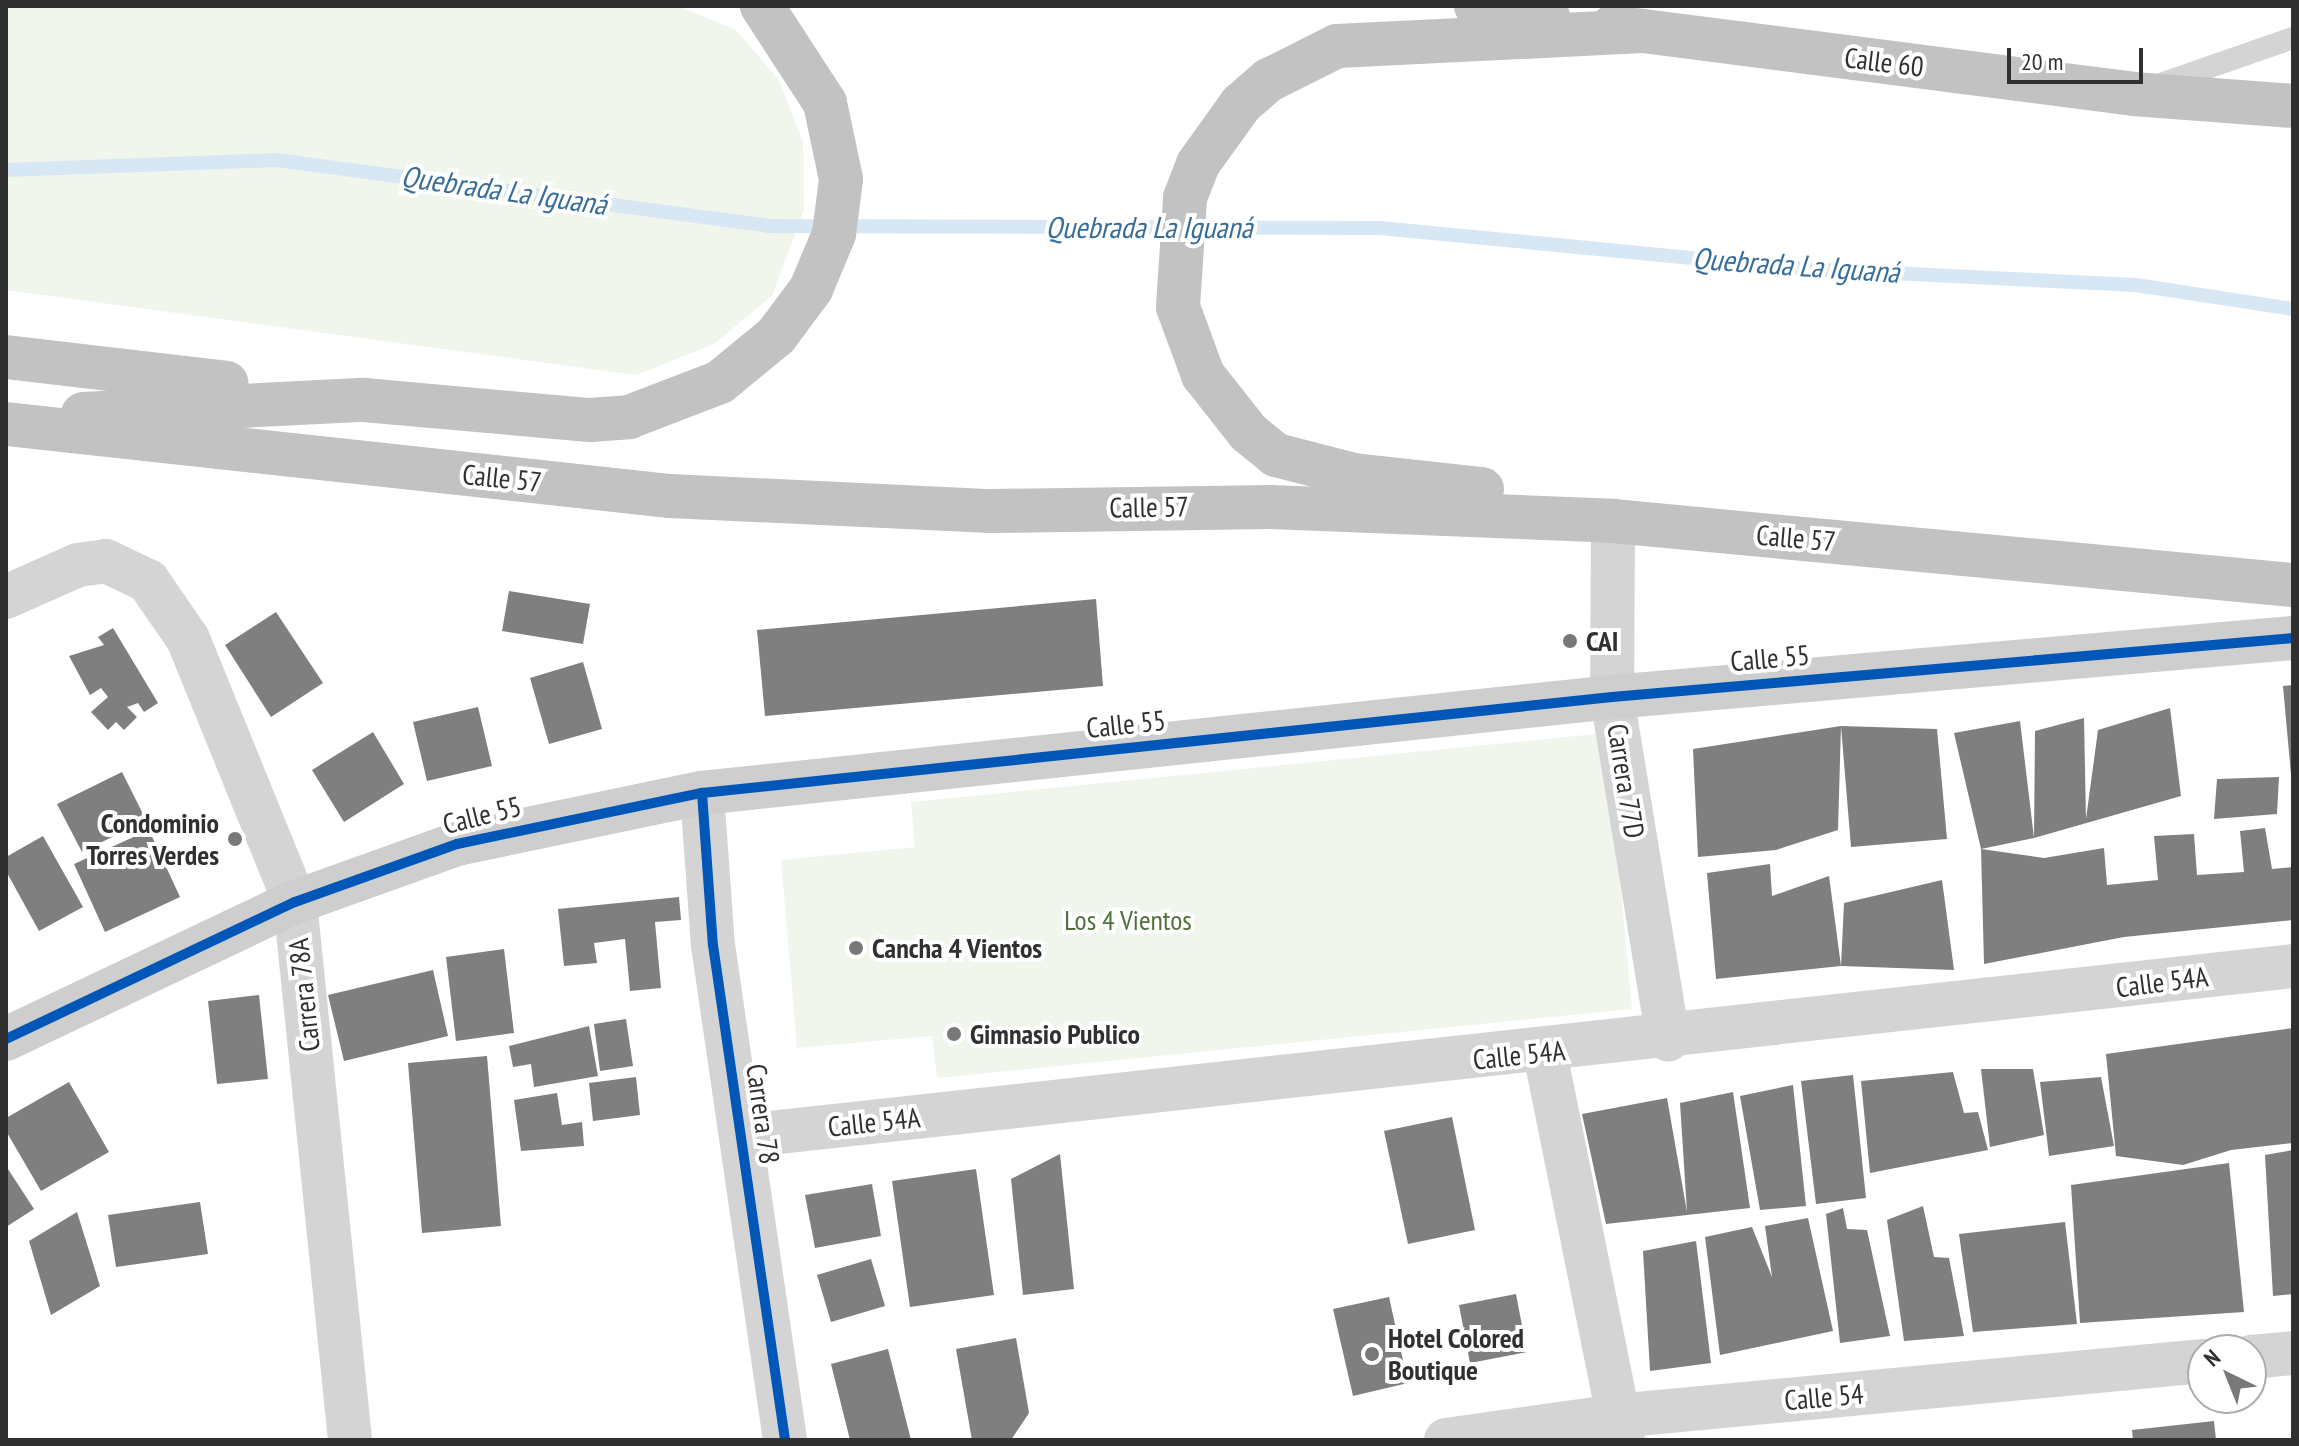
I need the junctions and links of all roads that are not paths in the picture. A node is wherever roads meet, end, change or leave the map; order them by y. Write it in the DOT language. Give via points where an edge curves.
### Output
graph roads {
  1 [pos="762,6"];
  2 [pos="1476,6"];
  3 [pos="1565,13"];
  4 [pos="1642,31"];
  5 [pos="2293,38"];
  6 [pos="2134,94"];
  7 [pos="2293,106"];
  8 [pos="6,357"];
  9 [pos="364,400"];
  10 [pos="6,424"];
  11 [pos="1613,521"];
  12 [pos="2293,585"];
  13 [pos="6,597"];
  14 [pos="2293,638"];
  15 [pos="1612,697"];
  16 [pos="702,793"];
  17 [pos="295,902"];
  18 [pos="2293,966"];
  19 [pos="6,1039"];
  20 [pos="1668,1039"];
  21 [pos="1545,1053"];
  22 [pos="743,1136"];
  23 [pos="2293,1353"];
  24 [pos="2267,1355"];
  25 [pos="2187,1363"];
  26 [pos="1619,1428"];
  27 [pos="350,1440"];
  28 [pos="785,1440"];
  29 [pos="1446,1440"];
  1 -- 9 [label="highway" via="825,103 841,179 834,234 811,289 776,336 720,382 629,417 590,420"];
  2 -- 3 [label="highway, Calle 60"];
  3 -- 4 [label="highway, Calle 60"];
  4 -- 6 [label="highway, Calle 60"];
  4 -- 11 [label="highway" via="1337,46 1269,80 1241,104 1198,164 1182,210 1175,271 1178,307 1203,375 1223,406 1276,455 1354,475 1519,492"];
  5 -- 6 [label="lane"];
  6 -- 7 [label="highway, Calle 60"];
  8 -- 9 [label="highway"];
  9 -- 10 [label="highway" via="126,408"];
  10 -- 11 [label="highway, Calle 57" via="670,496 991,511 1271,507"];
  11 -- 12 [label="highway, Calle 57"];
  11 -- 15 [label="street, Carrera 77D"];
  13 -- 17 [label="street, Carrera 78A" via="78,565 106,561 148,581 188,639"];
  14 -- 15 [label="street, Calle 55"];
  15 -- 16 [label="street, Calle 55"];
  15 -- 20 [label="street, Carrera 77D"];
  16 -- 17 [label="street, Calle 55" via="457,844"];
  16 -- 22 [label="street, Carrera 78" via="713,945"];
  17 -- 19 [label="street, Calle 55"];
  17 -- 27 [label="street, Carrera 78A"];
  18 -- 20 [label="street, Calle 54A"];
  20 -- 21 [label="street, Calle 54A"];
  21 -- 22 [label="street, Calle 54A"];
  21 -- 26 [label="street"];
  22 -- 28 [label="street, Carrera 78"];
  23 -- 24 [label="street"];
  25 -- 26 [label="street, Calle 54"];
  26 -- 29 [label="street, Calle 54"];
}
